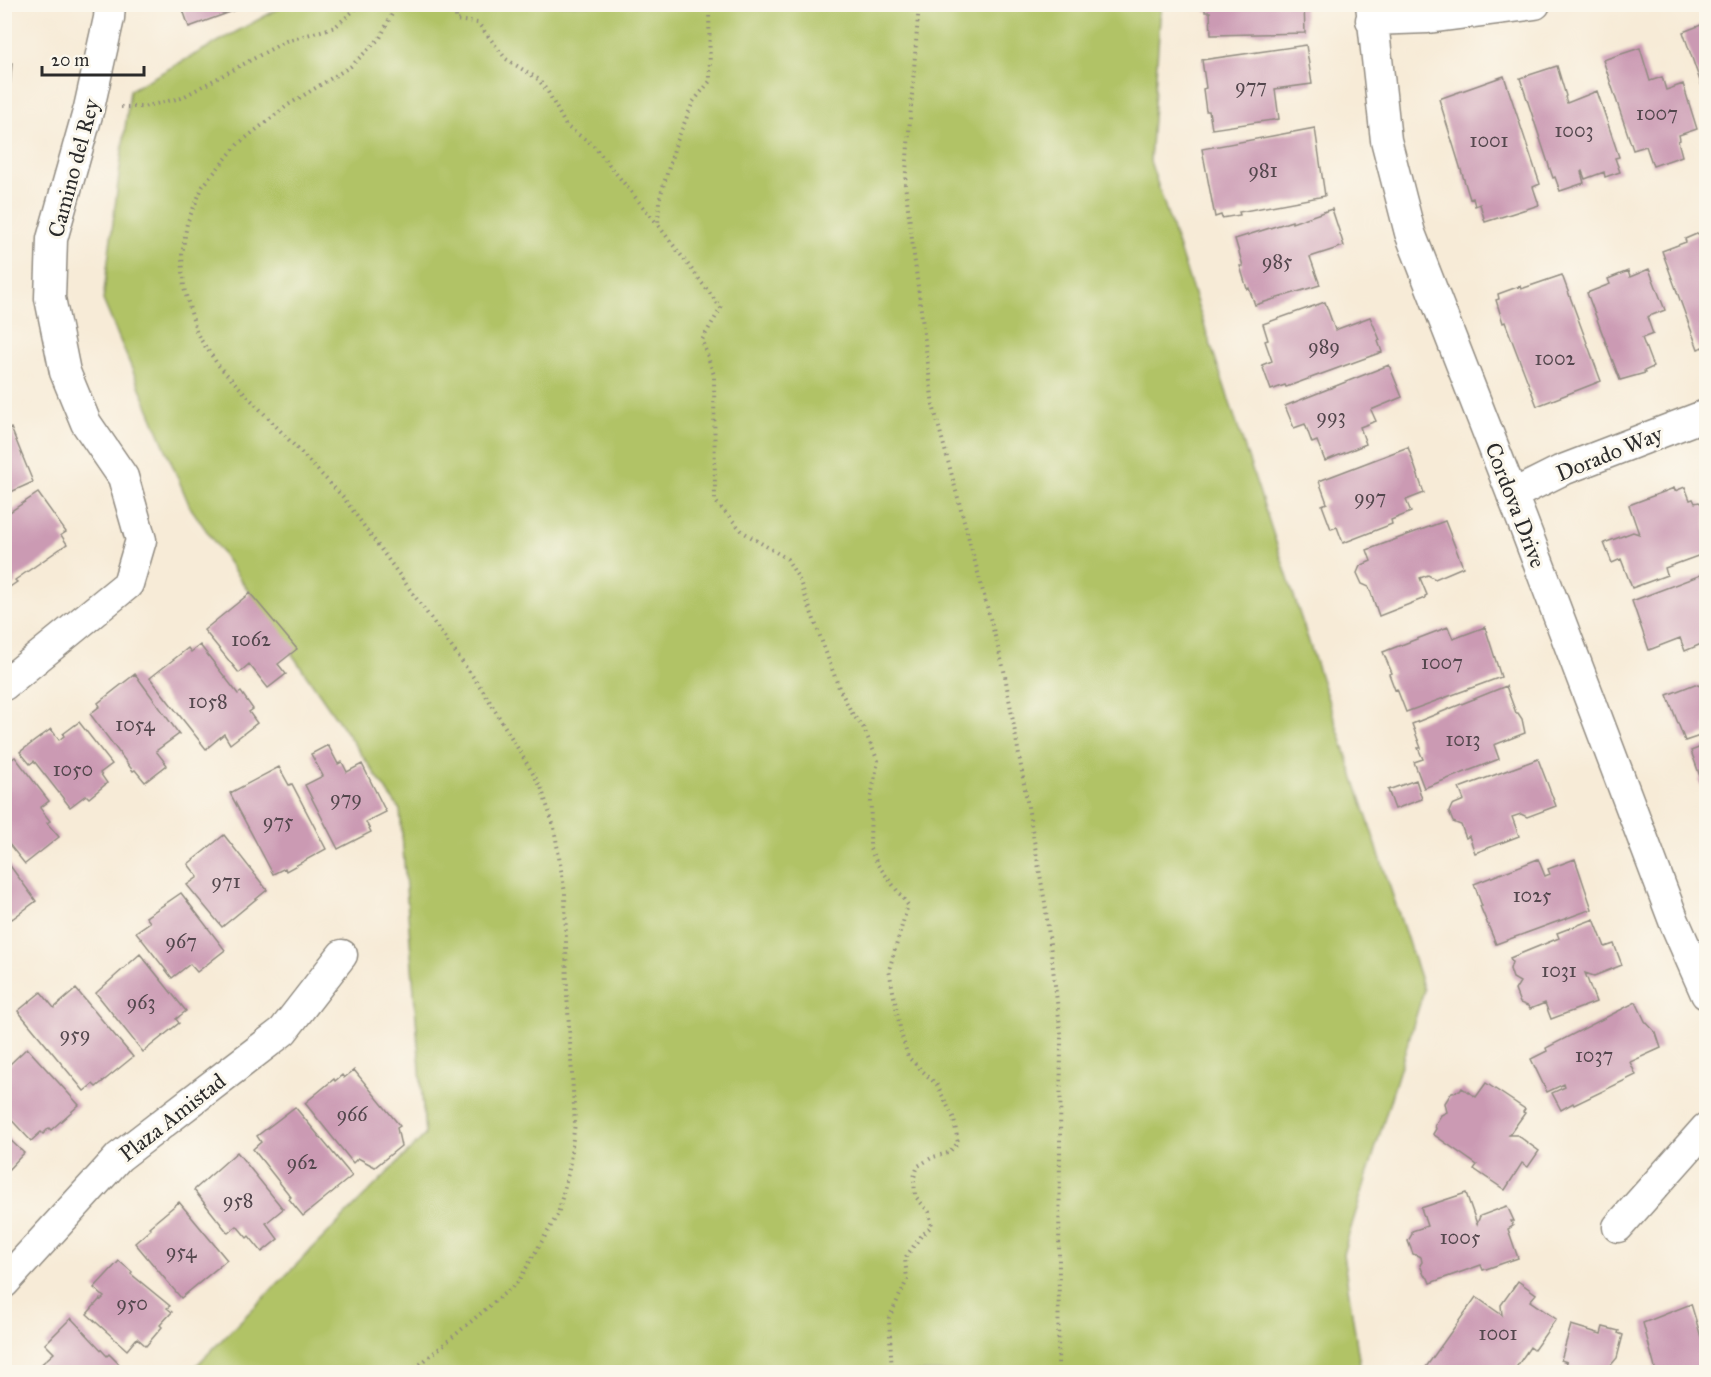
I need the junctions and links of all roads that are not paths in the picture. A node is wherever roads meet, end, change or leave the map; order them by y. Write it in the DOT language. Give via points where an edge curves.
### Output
graph roads {
  1 [pos="110,4"];
  2 [pos="1535,4"];
  3 [pos="1371,12"];
  4 [pos="1707,415"];
  5 [pos="1512,495"];
  6 [pos="4,685"];
  7 [pos="342,955"];
  8 [pos="1707,994"];
  9 [pos="1707,1128"];
  10 [pos="1618,1227"];
  11 [pos="4,1282"];
  1 -- 6 [label="street, Camino del Rey" via="89,108 52,239 50,298 64,372 86,423 123,477 141,540 128,584"];
  2 -- 3 [label="street" via="1428,18"];
  3 -- 5 [label="street, Cordova Drive" via="1386,140 1410,233"];
  4 -- 5 [label="street, Dorado Way" via="1560,471"];
  5 -- 8 [label="street, Cordova Drive" via="1674,921"];
  7 -- 11 [label="street, Plaza Amistad" via="283,1031 119,1157"];
  9 -- 10 [label="street"];
}
